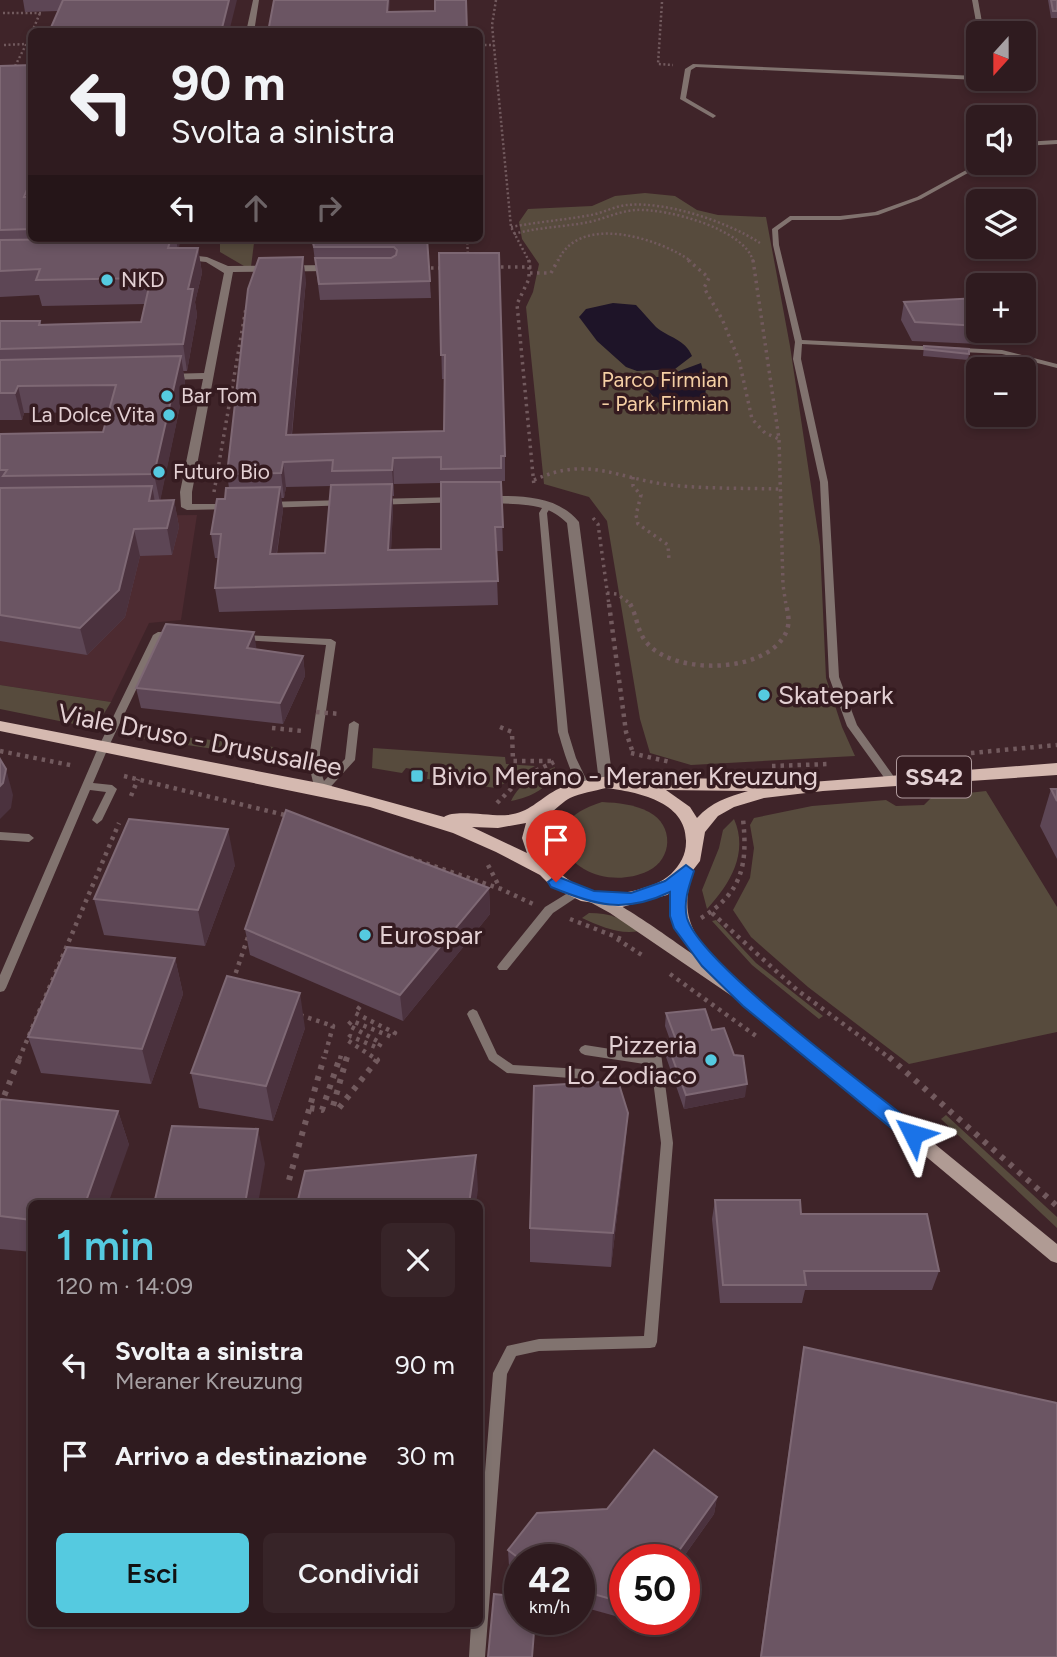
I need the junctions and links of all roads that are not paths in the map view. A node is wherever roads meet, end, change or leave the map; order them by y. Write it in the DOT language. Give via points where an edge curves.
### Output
graph roads {
  1 [pos="256,0"];
  2 [pos="975,0"];
  3 [pos="979,21"];
  4 [pos="251,28"];
  5 [pos="966,77"];
  6 [pos="713,116"];
  7 [pos="1057,142"];
  8 [pos="1036,143"];
  9 [pos="966,172"];
  10 [pos="173,257"];
  11 [pos="346,268"];
  12 [pos="226,269"];
  13 [pos="799,342"];
  14 [pos="1057,366"];
  15 [pos="208,376"];
  16 [pos="152,377"];
  17 [pos="367,502"];
  18 [pos="354,503"];
  19 [pos="548,505"];
  20 [pos="174,507"];
  21 [pos="187,507"];
  22 [pos="185,636"];
  23 [pos="225,637"];
  24 [pos="354,724"];
  25 [pos="0,726"];
  26 [pos="103,748"];
  27 [pos="1057,769"];
  28 [pos="892,781"];
  29 [pos="606,782"];
  30 [pos="584,785"];
  31 [pos="823,785"];
  32 [pos="87,786"];
  33 [pos="321,790"];
  34 [pos="389,807"];
  35 [pos="540,810"];
  36 [pos="97,820"];
  37 [pos="0,836"];
  38 [pos="29,838"];
  39 [pos="696,840"];
  40 [pos="542,869"];
  41 [pos="686,871"];
  42 [pos="584,895"];
  43 [pos="503,967"];
  44 [pos="0,988"];
  45 [pos="750,1001"];
  46 [pos="473,1014"];
  47 [pos="585,1050"];
  48 [pos="582,1074"];
  49 [pos="1057,1255"];
  50 [pos="483,1575"];
  51 [pos="479,1627"];
  52 [pos="477,1657"];
  1 -- 4 [label="street"];
  2 -- 3 [label="lane"];
  5 -- 6 [label="lane" via="695,65 688,69 682,99"];
  7 -- 8 [label="lane"];
  9 -- 13 [label="lane" via="919,198 876,214 790,218 775,229"];
  10 -- 12 [label="street" via="203,258 222,263"];
  11 -- 12 [label="street"];
  12 -- 15 [label="street"];
  13 -- 14 [label="lane" via="1002,352"];
  13 -- 28 [label="lane" via="797,359 824,482 834,677 852,726"];
  15 -- 16 [label="street"];
  15 -- 21 [label="street"];
  17 -- 19 [label="street" via="532,501"];
  18 -- 21 [label="street"];
  19 -- 29 [label="street" via="573,522"];
  19 -- 30 [label="lane" via="542,513 563,733"];
  20 -- 21 [label="street"];
  22 -- 26 [label="lane" via="158,635"];
  23 -- 33 [label="lane" via="331,642 315,752"];
  24 -- 33 [label="lane" via="350,760"];
  25 -- 26 [label="main road, Viale Druso - Drususallee"];
  26 -- 32 [label="lane"];
  26 -- 33 [label="main road, Viale Druso - Drususallee"];
  27 -- 28 [label="main road, SS42"];
  28 -- 31 [label="main road, SS42"];
  29 -- 30 [label="main road"];
  29 -- 31 [label="main road, SS42"];
  29 -- 39 [label="main road" via="643,786 674,802 690,819"];
  30 -- 35 [label="main road" via="567,790"];
  31 -- 39 [label="main road, SS42" via="763,792 728,803 701,823"];
  32 -- 36 [label="lane" via="112,789"];
  32 -- 44 [label="lane"];
  33 -- 34 [label="main road, Viale Druso - Drususallee"];
  34 -- 35 [label="main road, Viale Druso - Drususallee" via="479,822 516,820"];
  34 -- 40 [label="main road, Viale Druso - Drususallee" via="472,834"];
  35 -- 40 [label="main road" via="530,844"];
  37 -- 38 [label="lane"];
  39 -- 41 [label="main road"];
  40 -- 42 [label="main road" via="556,882"];
  41 -- 42 [label="main road" via="649,895 631,899"];
  41 -- 45 [label="main road" via="677,905 683,928 708,961"];
  42 -- 43 [label="lane" via="549,910"];
  42 -- 45 [label="main road" via="624,915"];
  45 -- 49 [label="main road"];
  46 -- 48 [label="lane" via="493,1057 511,1070"];
  47 -- 50 [label="lane" via="654,1054 667,1143 650,1342 539,1345 512,1351 500,1373"];
  51 -- 52 [label="lane"];
}
